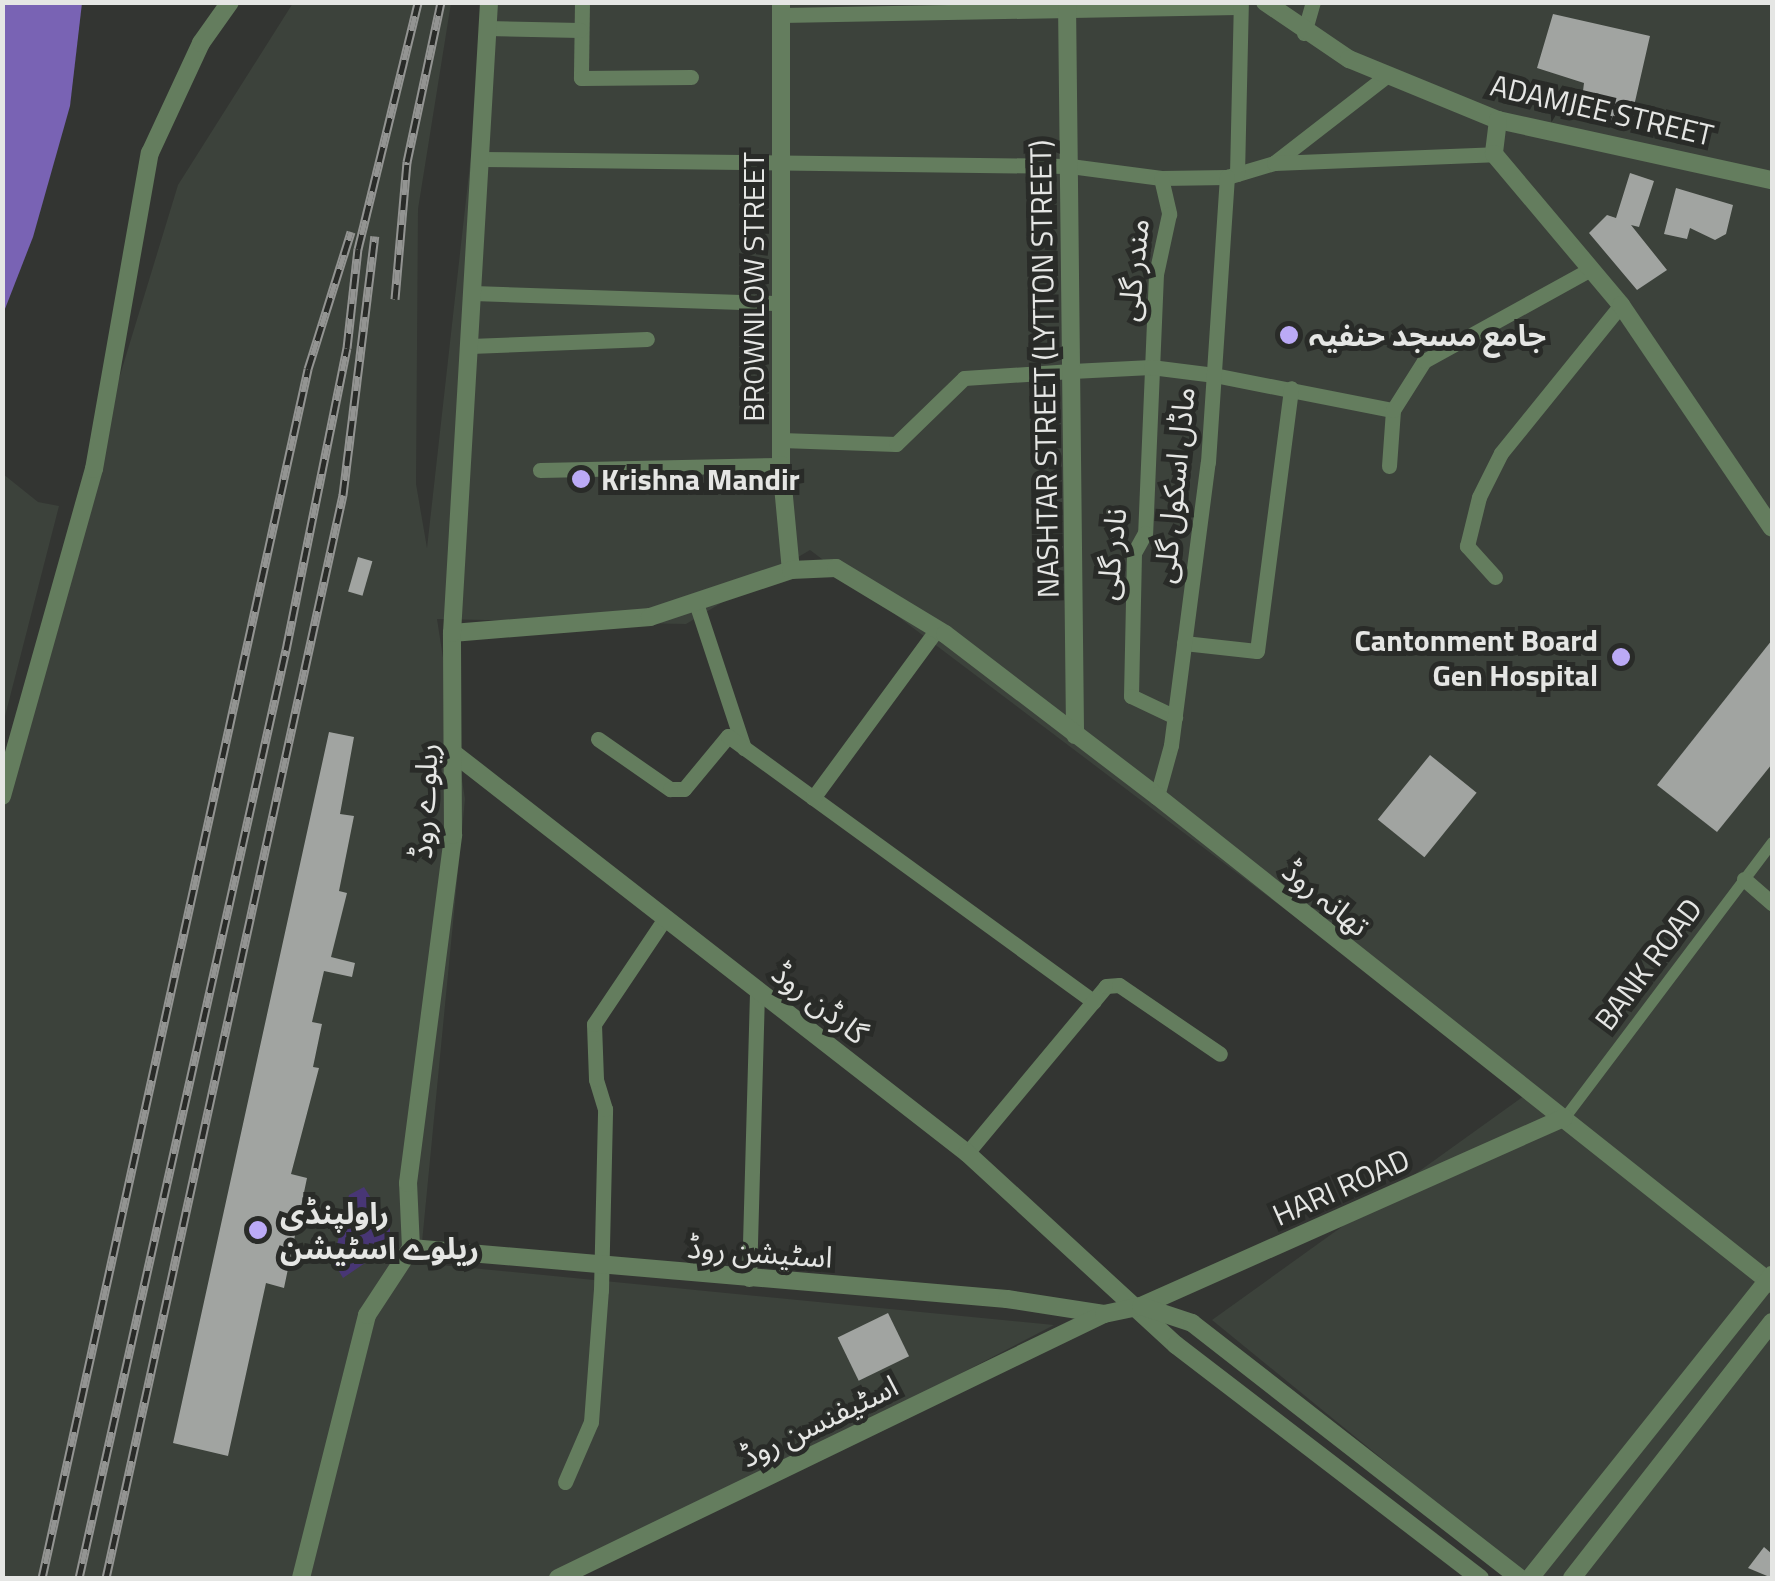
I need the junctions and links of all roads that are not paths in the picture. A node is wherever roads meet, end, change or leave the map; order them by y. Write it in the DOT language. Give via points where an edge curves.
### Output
graph roads {
  1 [pos="230,2"];
  2 [pos="488,2"];
  3 [pos="582,2"];
  4 [pos="1266,2"];
  5 [pos="1314,2"];
  6 [pos="1239,5"];
  7 [pos="1067,6"];
  8 [pos="781,8"];
  9 [pos="487,28"];
  10 [pos="580,30"];
  11 [pos="1304,33"];
  12 [pos="690,76"];
  13 [pos="1386,76"];
  14 [pos="1498,120"];
  15 [pos="1494,154"];
  16 [pos="480,159"];
  17 [pos="779,161"];
  18 [pos="1274,163"];
  19 [pos="1070,166"];
  20 [pos="1232,175"];
  21 [pos="1161,178"];
  22 [pos="1772,180"];
  23 [pos="1591,269"];
  24 [pos="473,293"];
  25 [pos="780,303"];
  26 [pos="1621,304"];
  27 [pos="647,339"];
  28 [pos="470,346"];
  29 [pos="1151,368"];
  30 [pos="1072,371"];
  31 [pos="1214,375"];
  32 [pos="1291,388"];
  33 [pos="1393,410"];
  34 [pos="782,440"];
  35 [pos="781,465"];
  36 [pos="1389,466"];
  37 [pos="540,470"];
  38 [pos="1772,528"];
  39 [pos="792,570"];
  40 [pos="1495,578"];
  41 [pos="696,603"];
  42 [pos="937,629"];
  43 [pos="452,633"];
  44 [pos="1184,643"];
  45 [pos="1175,717"];
  46 [pos="1076,735"];
  47 [pos="598,739"];
  48 [pos="744,748"];
  49 [pos="456,756"];
  50 [pos="2,796"];
  51 [pos="1157,796"];
  52 [pos="813,798"];
  53 [pos="1772,842"];
  54 [pos="1744,879"];
  55 [pos="1772,903"];
  56 [pos="666,917"];
  57 [pos="757,988"];
  58 [pos="1094,1002"];
  59 [pos="1220,1054"];
  60 [pos="1564,1118"];
  61 [pos="966,1153"];
  62 [pos="411,1248"];
  63 [pos="603,1267"];
  64 [pos="750,1278"];
  65 [pos="1771,1280"];
  66 [pos="1141,1306"];
  67 [pos="1104,1314"];
  68 [pos="1772,1322"];
  69 [pos="565,1482"];
  70 [pos="300,1578"];
  71 [pos="558,1578"];
  72 [pos="1480,1578"];
  73 [pos="1520,1578"];
  74 [pos="1530,1578"];
  75 [pos="1572,1578"];
  1 -- 50 [label="street" via="201,43 150,152 94,469"];
  2 -- 9 [label="street, ریلوے روڈ"];
  3 -- 10 [label="street"];
  4 -- 11 [label="street, ADAMJEE STREET"];
  5 -- 11 [label="street"];
  6 -- 7 [label="street"];
  6 -- 20 [label="street, ماڈل اسکول گلی"];
  7 -- 8 [label="street"];
  7 -- 19 [label="street, NASHTAR STREET (LYTTON STREET)"];
  8 -- 17 [label="street, BROWNLOW STREET"];
  9 -- 10 [label="street"];
  9 -- 16 [label="street, ریلوے روڈ"];
  10 -- 12 [label="street" via="584,80"];
  11 -- 13 [label="street, ADAMJEE STREET"];
  13 -- 14 [label="street, ADAMJEE STREET"];
  13 -- 18 [label="street"];
  14 -- 15 [label="street"];
  14 -- 22 [label="street, ADAMJEE STREET"];
  15 -- 18 [label="street"];
  15 -- 23 [label="street"];
  16 -- 17 [label="street"];
  16 -- 24 [label="street, ریلوے روڈ"];
  17 -- 19 [label="street"];
  17 -- 25 [label="street, BROWNLOW STREET"];
  18 -- 20 [label="street"];
  19 -- 21 [label="street"];
  19 -- 30 [label="street, NASHTAR STREET (LYTTON STREET)"];
  20 -- 21 [label="street"];
  20 -- 31 [label="street, ماڈل اسکول گلی"];
  21 -- 29 [label="street, مندر گلی" via="1169,214 1159,247"];
  23 -- 26 [label="street"];
  23 -- 33 [label="street" via="1424,361"];
  24 -- 25 [label="street"];
  24 -- 28 [label="street, ریلوے روڈ"];
  25 -- 34 [label="street, BROWNLOW STREET"];
  26 -- 38 [label="street"];
  26 -- 40 [label="street" via="1501,453 1478,497 1467,546"];
  27 -- 28 [label="street"];
  28 -- 43 [label="street, ریلوے روڈ"];
  29 -- 30 [label="street"];
  29 -- 31 [label="street"];
  29 -- 45 [label="street, نادر گلی" via="1144,533 1134,554 1131,696"];
  30 -- 34 [label="street" via="964,378 896,444"];
  30 -- 46 [label="street, NASHTAR STREET (LYTTON STREET)"];
  31 -- 32 [label="street"];
  31 -- 44 [label="street, ماڈل اسکول گلی"];
  32 -- 33 [label="street"];
  32 -- 44 [label="street" via="1257,651"];
  33 -- 36 [label="street"];
  34 -- 35 [label="street, BROWNLOW STREET"];
  35 -- 37 [label="street"];
  35 -- 39 [label="street, BROWNLOW STREET"];
  39 -- 41 [label="street"];
  39 -- 42 [label="street, تھانہ روڈ" via="836,568"];
  41 -- 43 [label="street" via="650,618"];
  41 -- 48 [label="street"];
  42 -- 46 [label="street, تھانہ روڈ"];
  42 -- 52 [label="street"];
  43 -- 49 [label="street, ریلوے روڈ"];
  44 -- 45 [label="street, ماڈل اسکول گلی"];
  45 -- 51 [label="street, ماڈل اسکول گلی"];
  46 -- 51 [label="street, تھانہ روڈ"];
  47 -- 48 [label="street" via="670,789 684,788 728,736"];
  48 -- 52 [label="street"];
  49 -- 56 [label="street, گارڈن روڈ"];
  49 -- 62 [label="street, ریلوے روڈ" via="453,835 408,1183"];
  51 -- 60 [label="street, تھانہ روڈ"];
  52 -- 58 [label="street"];
  53 -- 54 [label="street, BANK ROAD"];
  54 -- 55 [label="street"];
  54 -- 60 [label="street, BANK ROAD"];
  56 -- 57 [label="street, گارڈن روڈ"];
  56 -- 63 [label="street" via="594,1024 596,1079 605,1109"];
  57 -- 61 [label="street, گارڈن روڈ"];
  57 -- 64 [label="street"];
  58 -- 59 [label="street" via="1106,986 1119,985"];
  58 -- 61 [label="street"];
  60 -- 65 [label="street, تھانہ روڈ"];
  60 -- 66 [label="street, HARI ROAD"];
  61 -- 66 [label="street, گارڈن روڈ"];
  62 -- 63 [label="street, اسٹیشن روڈ"];
  62 -- 70 [label="street" via="367,1315"];
  63 -- 64 [label="street, اسٹیشن روڈ"];
  63 -- 69 [label="street" via="591,1422"];
  64 -- 67 [label="street, اسٹیشن روڈ" via="1007,1298"];
  65 -- 74 [label="street"];
  66 -- 67 [label="street, HARI ROAD"];
  66 -- 72 [label="street, گارڈن روڈ" via="1176,1345"];
  66 -- 73 [label="street" via="1192,1323"];
  67 -- 71 [label="street, اسٹیفنسن روڈ"];
  68 -- 75 [label="street"];
}
